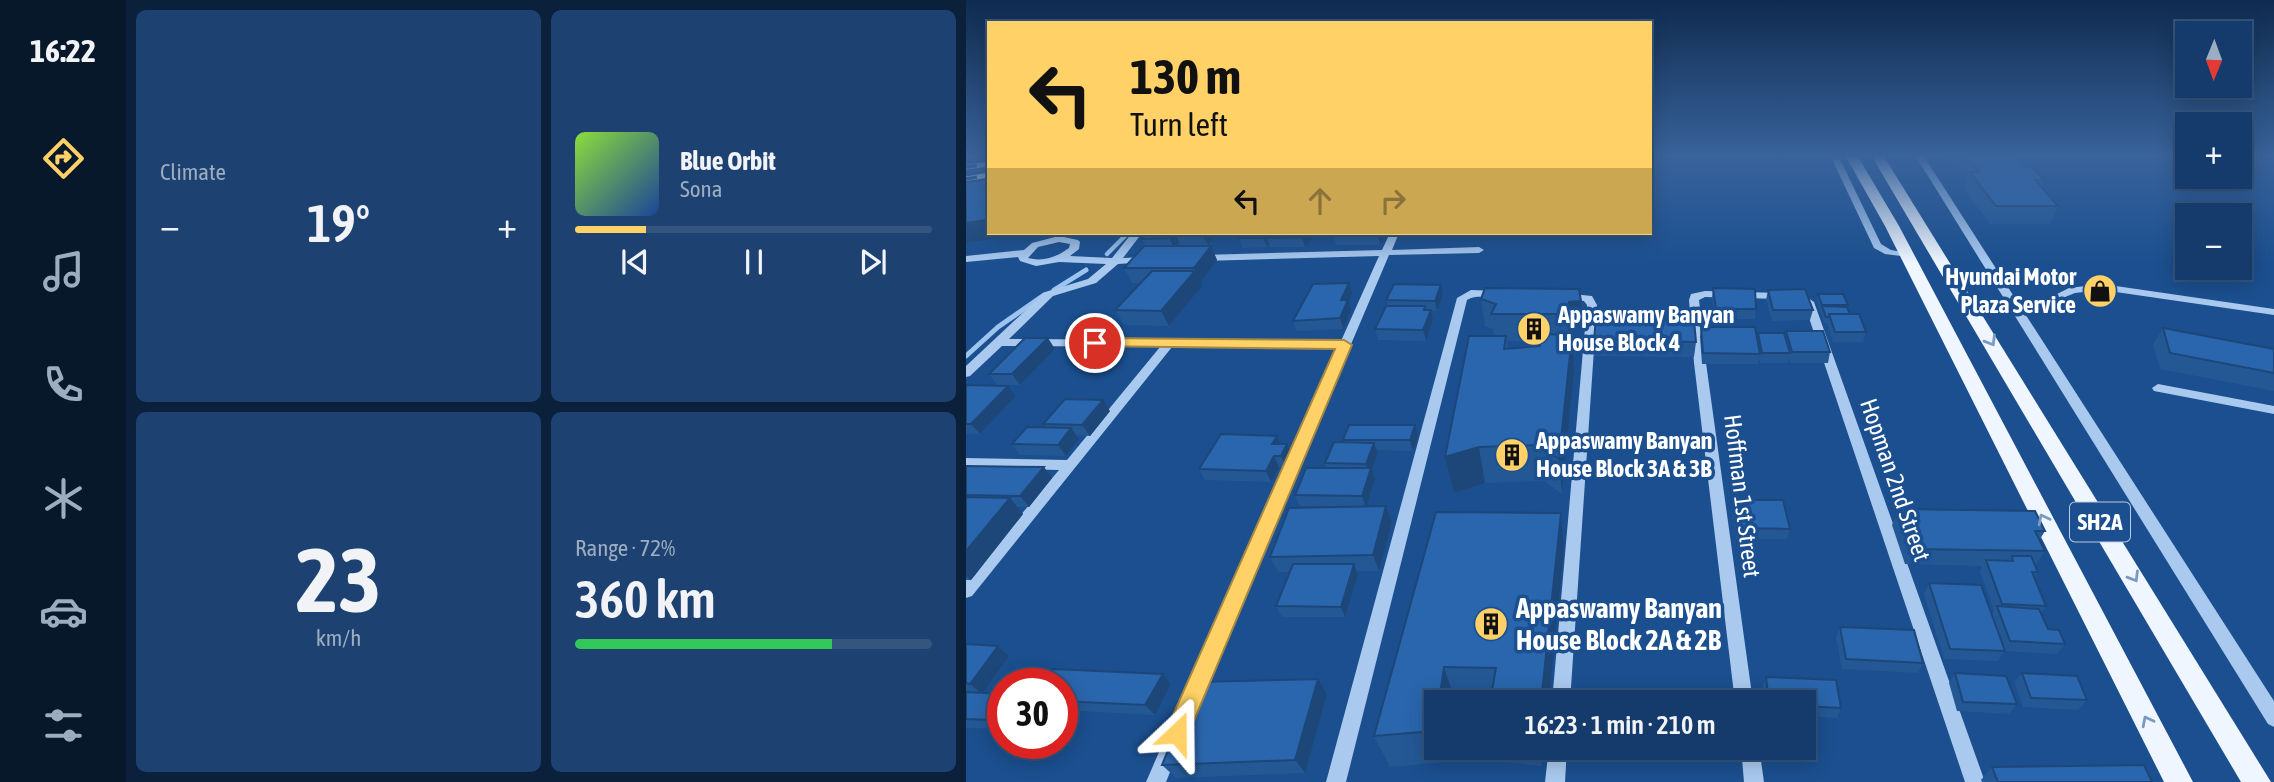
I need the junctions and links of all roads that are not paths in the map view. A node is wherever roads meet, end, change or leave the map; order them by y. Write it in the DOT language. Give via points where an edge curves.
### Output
graph roads {
  1 [pos="1851,191"];
  2 [pos="1871,191"];
  3 [pos="1900,191"];
  4 [pos="1943,191"];
  5 [pos="1135,235"];
  6 [pos="1393,235"];
  7 [pos="1479,250"];
  8 [pos="1387,251"];
  9 [pos="1025,253"];
  10 [pos="1196,258"];
  11 [pos="1908,258"];
  12 [pos="966,259"];
  13 [pos="1057,259"];
  14 [pos="1155,260"];
  15 [pos="1115,261"];
  16 [pos="1943,261"];
  17 [pos="1511,294"];
  18 [pos="1551,295"];
  19 [pos="1695,296"];
  20 [pos="2050,300"];
  21 [pos="2274,312"];
  22 [pos="997,342"];
  23 [pos="1169,344"];
  24 [pos="1344,345"];
  25 [pos="966,373"];
  26 [pos="2158,388"];
  27 [pos="2274,410"];
  28 [pos="966,463"];
  29 [pos="1071,465"];
  30 [pos="966,591"];
  31 [pos="1562,690"];
  32 [pos="1742,690"];
  33 [pos="1188,707"];
  34 [pos="2274,718"];
  35 [pos="1177,732"];
  36 [pos="1557,760"];
  37 [pos="1751,760"];
  38 [pos="1156,782"];
  39 [pos="1336,782"];
  40 [pos="1555,782"];
  41 [pos="1754,782"];
  42 [pos="1975,782"];
  43 [pos="2179,782"];
  44 [pos="2257,782"];
  1 -- 11 [label="street" via="1877,246"];
  2 -- 11 [label="main road, SH2A"];
  3 -- 16 [label="main road, SH2A"];
  4 -- 34 [label="street"];
  5 -- 15 [label="street"];
  6 -- 8 [label="street"];
  7 -- 8 [label="street"];
  8 -- 10 [label="street"];
  8 -- 24 [label="street"];
  9 -- 12 [label="street"];
  9 -- 13 [label="street" via="1023,259 1032,263"];
  9 -- 13 [label="street" via="1051,240 1075,242 1070,253"];
  11 -- 16 [label="main road"];
  43 -- 11 [label="main road, SH2A, one-way"];
  13 -- 15 [label="street"];
  14 -- 15 [label="street"];
  15 -- 22 [label="street" via="1092,281 1049,294"];
  16 -- 44 [label="main road, SH2A, one-way"];
  17 -- 39 [label="street" via="1471,293 1462,298"];
  18 -- 31 [label="street" via="1588,298 1592,305"];
  19 -- 32 [label="street, Hoffman 1st Street"];
  19 -- 42 [label="street, Hopman 2nd Street" via="1790,296 1809,302"];
  20 -- 21 [label="street" via="2073,290 2102,287"];
  22 -- 23 [label="street"];
  22 -- 25 [label="street"];
  23 -- 24 [label="street"];
  23 -- 29 [label="street"];
  24 -- 33 [label="street"];
  26 -- 27 [label="street"];
  28 -- 29 [label="street"];
  29 -- 30 [label="street"];
  35 -- 38 [label="street"];
  36 -- 40 [label="street"];
  37 -- 41 [label="street"];
}
